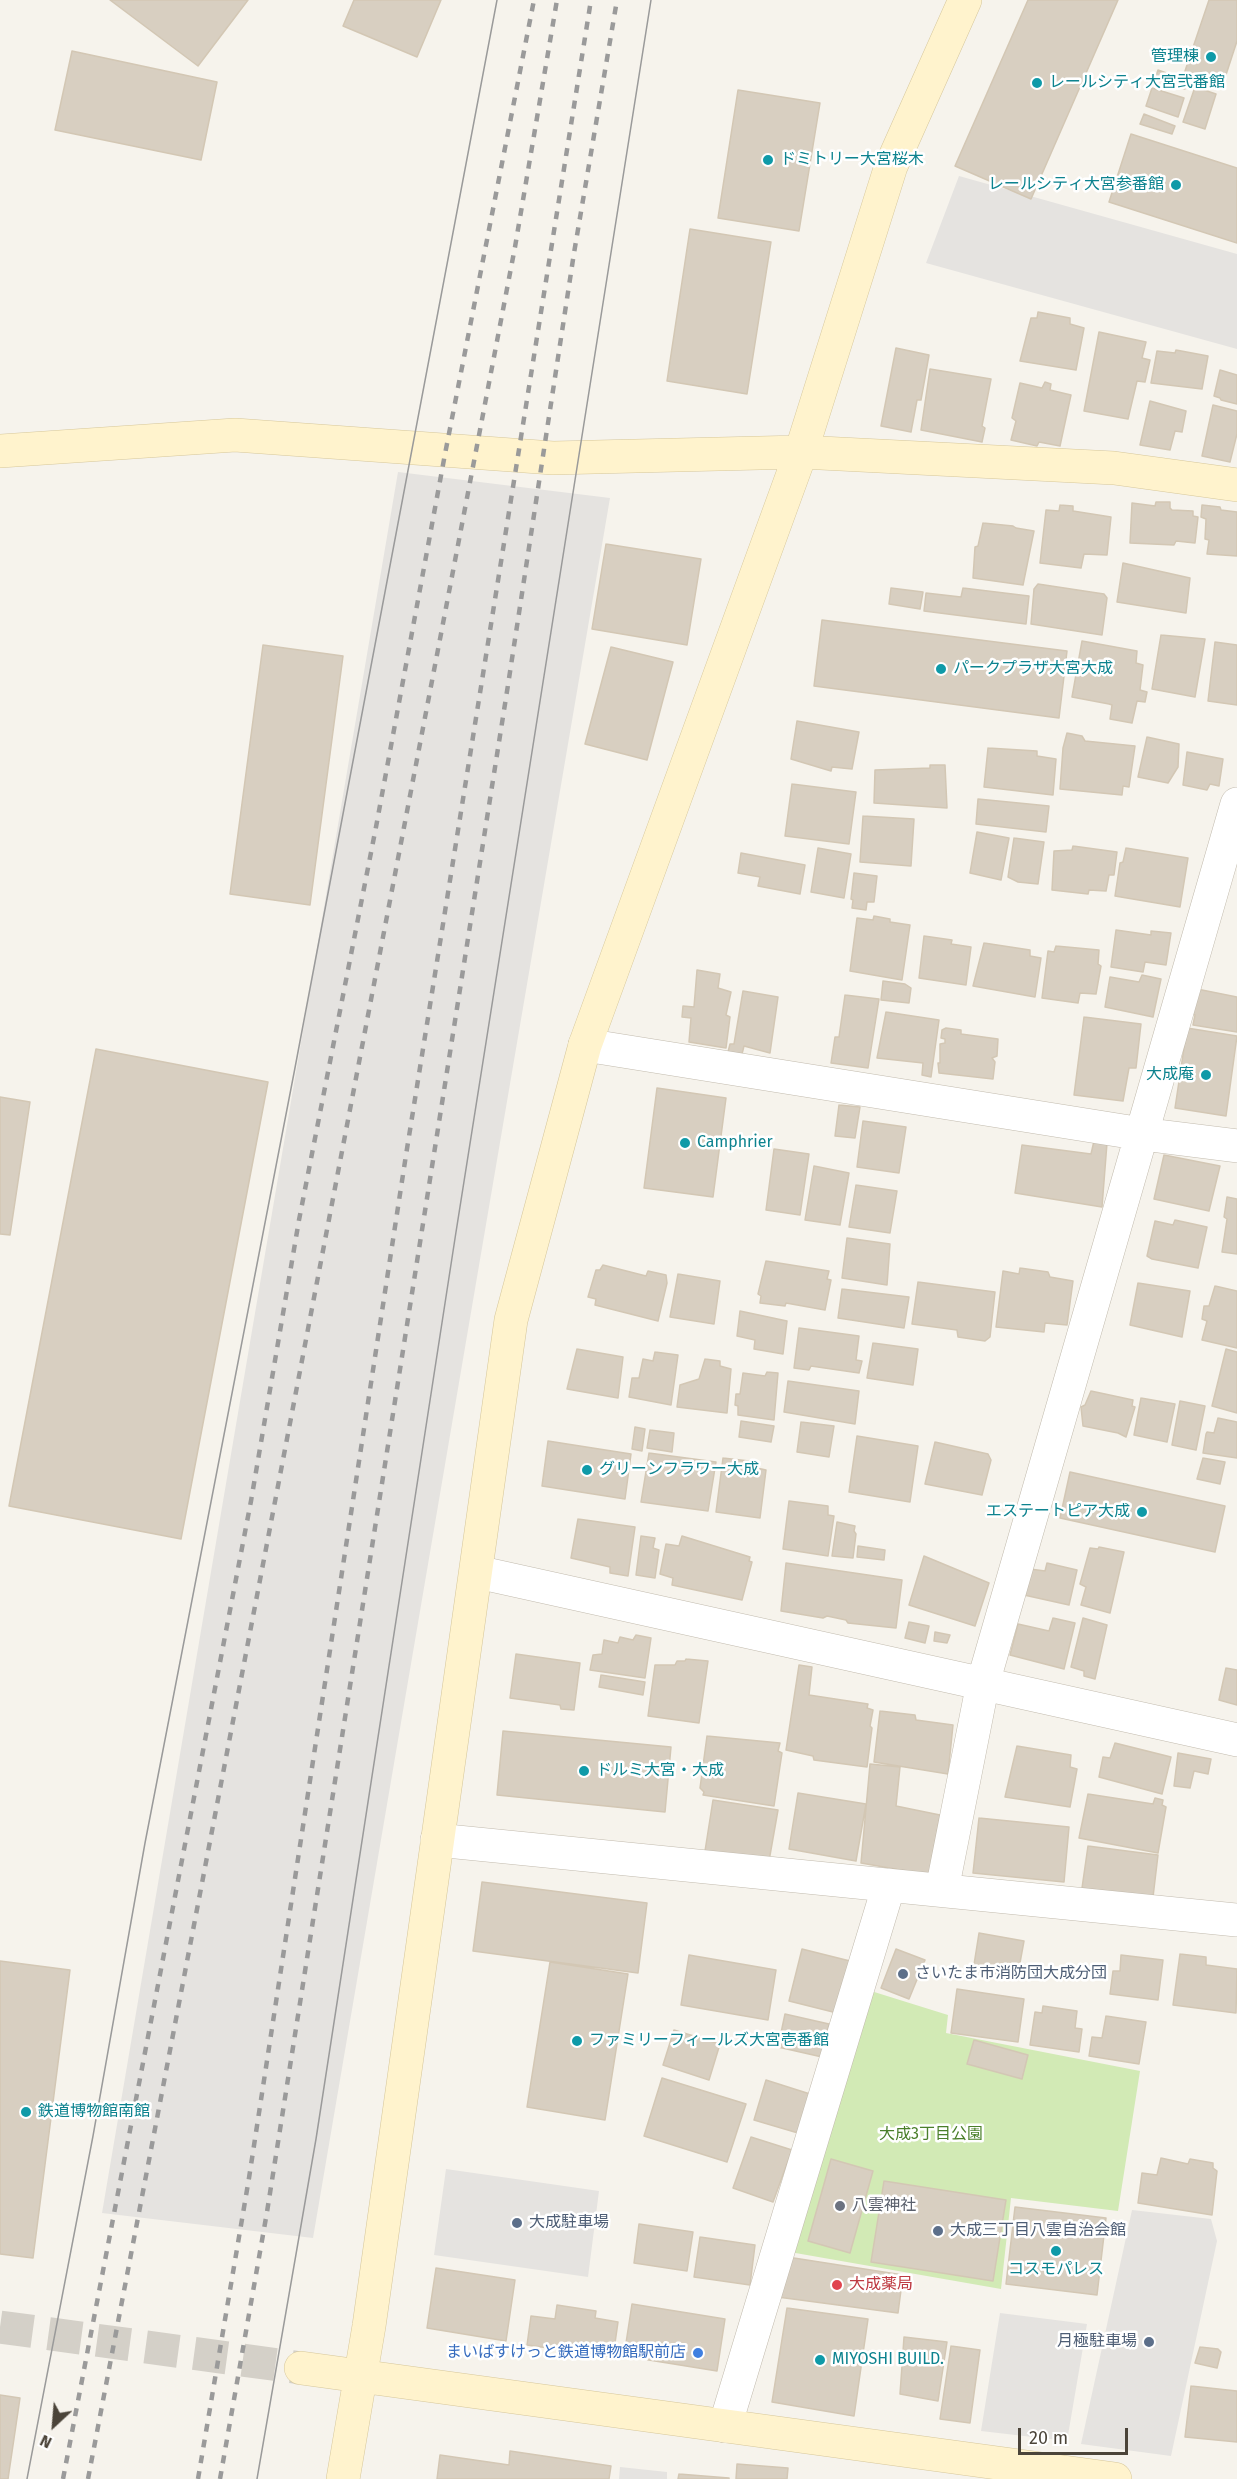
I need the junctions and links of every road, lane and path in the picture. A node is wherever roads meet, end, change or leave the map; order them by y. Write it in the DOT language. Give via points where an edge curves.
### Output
graph roads {
  1 [pos="965,0"];
  2 [pos="0,451"];
  3 [pos="801,452"];
  4 [pos="1237,485"];
  5 [pos="1237,804"];
  6 [pos="585,1045"];
  7 [pos="1142,1134"];
  8 [pos="1237,1146"];
  9 [pos="477,1572"];
  10 [pos="983,1683"];
  11 [pos="1237,1740"];
  12 [pos="437,1840"];
  13 [pos="889,1885"];
  14 [pos="942,1890"];
  15 [pos="1237,1920"];
  16 [pos="301,2368"];
  17 [pos="362,2375"];
  18 [pos="725,2426"];
  19 [pos="343,2479"];
  20 [pos="1115,2479"];
  1 -- 3 [label="street" via="891,166"];
  2 -- 3 [label="street" via="235,435 553,458"];
  3 -- 4 [label="street" via="1114,468"];
  3 -- 6 [label="street"];
  5 -- 7 [label="street"];
  6 -- 7 [label="street"];
  6 -- 9 [label="street" via="511,1320"];
  7 -- 8 [label="street"];
  7 -- 10 [label="street"];
  9 -- 10 [label="street"];
  9 -- 12 [label="street"];
  10 -- 11 [label="street"];
  10 -- 14 [label="street"];
  12 -- 13 [label="street"];
  12 -- 17 [label="street"];
  13 -- 14 [label="street"];
  13 -- 18 [label="street"];
  14 -- 15 [label="street"];
  16 -- 17 [label="street"];
  17 -- 18 [label="street"];
  17 -- 19 [label="street"];
  18 -- 20 [label="street"];
}
